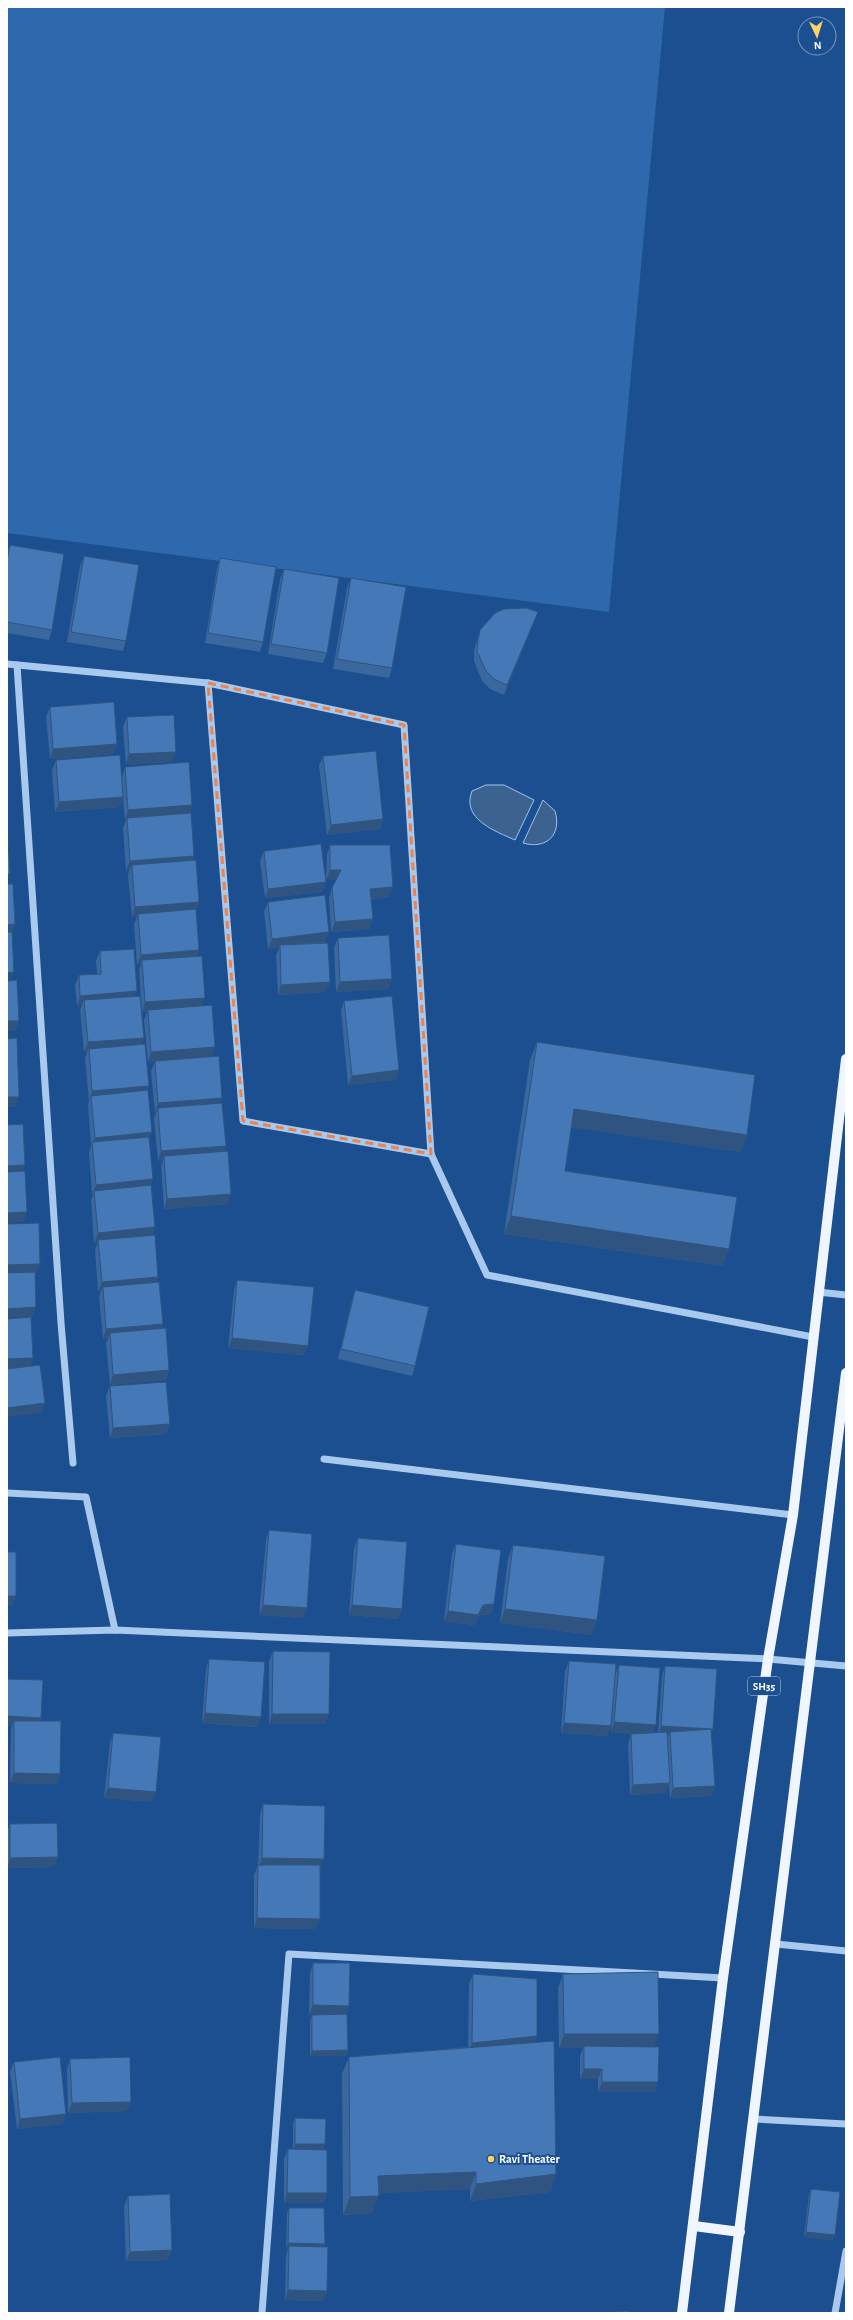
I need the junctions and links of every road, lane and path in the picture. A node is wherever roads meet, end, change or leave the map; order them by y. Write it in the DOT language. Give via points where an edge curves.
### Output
graph roads {
  1 [pos="7,664"];
  2 [pos="17,665"];
  3 [pos="208,683"];
  4 [pos="846,1059"];
  5 [pos="431,1154"];
  6 [pos="818,1292"];
  7 [pos="846,1295"];
  8 [pos="813,1337"];
  9 [pos="846,1373"];
  10 [pos="324,1459"];
  11 [pos="74,1463"];
  12 [pos="7,1493"];
  13 [pos="793,1515"];
  14 [pos="115,1630"];
  15 [pos="7,1633"];
  16 [pos="768,1659"];
  17 [pos="809,1663"];
  18 [pos="846,1666"];
  19 [pos="776,1944"];
  20 [pos="846,1951"];
  21 [pos="723,1978"];
  22 [pos="753,2119"];
  23 [pos="846,2124"];
  24 [pos="694,2226"];
  25 [pos="740,2232"];
  26 [pos="846,2250"];
  27 [pos="262,2313"];
  28 [pos="682,2313"];
  29 [pos="729,2313"];
  30 [pos="835,2313"];
  1 -- 2 [label="street"];
  2 -- 3 [label="street"];
  2 -- 11 [label="street" via="61,1315"];
  3 -- 5 [label="street" via="243,1121"];
  3 -- 5 [label="street" via="404,725"];
  4 -- 6 [label="main road, SH35"];
  5 -- 8 [label="street" via="487,1275"];
  6 -- 7 [label="street"];
  6 -- 8 [label="main road, SH35"];
  8 -- 13 [label="main road, SH35"];
  9 -- 17 [label="main road"];
  10 -- 13 [label="street"];
  12 -- 14 [label="street" via="86,1497"];
  13 -- 16 [label="main road, SH35"];
  14 -- 15 [label="street"];
  14 -- 16 [label="street"];
  16 -- 17 [label="street"];
  16 -- 21 [label="main road, SH35"];
  17 -- 18 [label="street"];
  17 -- 19 [label="main road"];
  19 -- 20 [label="street"];
  19 -- 22 [label="main road"];
  21 -- 24 [label="main road, SH35"];
  21 -- 27 [label="street" via="289,1954"];
  22 -- 23 [label="street"];
  22 -- 25 [label="main road"];
  24 -- 25 [label="main road"];
  24 -- 28 [label="main road, SH35"];
  25 -- 29 [label="main road"];
  26 -- 30 [label="street"];
}
